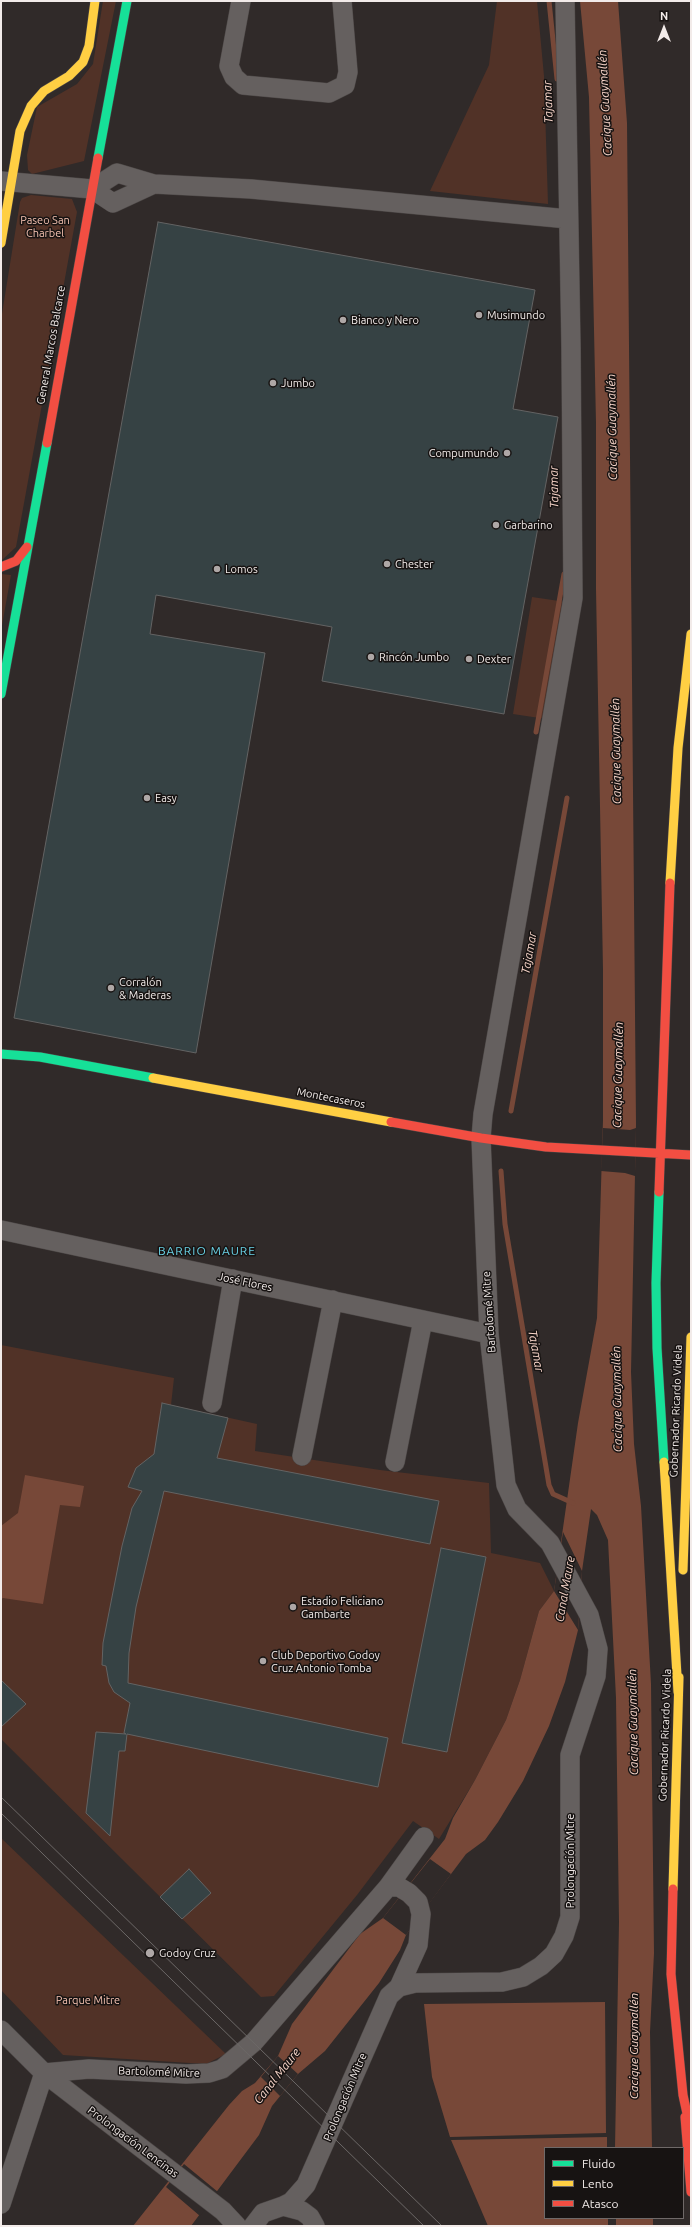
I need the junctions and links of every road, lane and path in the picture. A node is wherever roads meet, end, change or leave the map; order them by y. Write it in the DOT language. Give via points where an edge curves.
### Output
graph roads {
  1 [pos="95,1"];
  2 [pos="127,1"];
  3 [pos="241,1"];
  4 [pos="342,1"];
  5 [pos="565,1"];
  6 [pos="6,181"];
  7 [pos="154,184"];
  8 [pos="92,189"];
  9 [pos="568,219"];
  10 [pos="1,243"];
  11 [pos="27,547"];
  12 [pos="1,567"];
  13 [pos="691,634"];
  14 [pos="1,694"];
  15 [pos="10,1044"];
  16 [pos="1,1054"];
  17 [pos="40,1057"];
  18 [pos="480,1138"];
  19 [pos="661,1154"];
  20 [pos="691,1155"];
  21 [pos="1,1230"];
  22 [pos="233,1280"];
  23 [pos="333,1300"];
  24 [pos="423,1320"];
  25 [pos="490,1334"];
  26 [pos="691,1337"];
  27 [pos="212,1403"];
  28 [pos="302,1456"];
  29 [pos="395,1462"];
  30 [pos="506,1485"];
  31 [pos="682,1582"];
  32 [pos="682,1598"];
  33 [pos="678,1692"];
  34 [pos="424,1837"];
  35 [pos="397,1889"];
  36 [pos="399,1987"];
  37 [pos="1,2030"];
  38 [pos="44,2073"];
  39 [pos="683,2096"];
  40 [pos="691,2132"];
  41 [pos="306,2185"];
  42 [pos="691,2192"];
  43 [pos="1,2204"];
  44 [pos="282,2206"];
  45 [pos="217,2207"];
  46 [pos="258,2219"];
  47 [pos="312,2222"];
  48 [pos="237,2226"];
  1 -- 6 [label="main road" via="87,55 78,68 44,91 31,106 20,131"];
  2 -- 8 [label="main road, General Marcos Balcarce"];
  3 -- 4 [label="street" via="229,66 234,77 243,85 329,93 345,85 348,72"];
  5 -- 9 [label="street, Bartolomé Mitre"];
  6 -- 8 [label="street"];
  6 -- 10 [label="main road"];
  7 -- 8 [label="street" via="117,173"];
  7 -- 8 [label="street" via="113,203"];
  7 -- 9 [label="street" via="251,189"];
  8 -- 11 [label="main road, General Marcos Balcarce"];
  9 -- 18 [label="street, Bartolomé Mitre" via="573,598"];
  11 -- 12 [label="main road" via="16,561"];
  11 -- 14 [label="main road, General Marcos Balcarce"];
  13 -- 19 [label="main road" via="678,748 671,856"];
  15 -- 17 [label="main road, Montecaseros"];
  16 -- 17 [label="main road, Montecaseros"];
  17 -- 18 [label="main road, Montecaseros"];
  18 -- 19 [label="main road, Montecaseros" via="602,1151"];
  18 -- 25 [label="street, Bartolomé Mitre"];
  19 -- 20 [label="main road, Montecaseros"];
  19 -- 33 [label="main road" via="656,1283 657,1348"];
  21 -- 22 [label="street, José Flores"];
  22 -- 23 [label="street, José Flores"];
  22 -- 27 [label="street"];
  23 -- 24 [label="street, José Flores"];
  23 -- 28 [label="street"];
  24 -- 25 [label="street, José Flores"];
  24 -- 29 [label="street"];
  25 -- 30 [label="street, Bartolomé Mitre"];
  26 -- 31 [label="main road, Gobernador Ricardo Videla"];
  30 -- 36 [label="street, Prolongación Mitre" via="517,1509 542,1532 559,1560 589,1615 594,1633 598,1660 596,1676 570,1755 570,1916 564,1936 554,1954 523,1977 502,1982 415,1983"];
  32 -- 33 [label="main road, Gobernador Ricardo Videla"];
  33 -- 39 [label="main road, Gobernador Ricardo Videla" via="671,1974"];
  34 -- 35 [label="street, Bartolomé Mitre"];
  35 -- 36 [label="street" via="418,1902 421,1914 418,1945"];
  35 -- 38 [label="street, Bartolomé Mitre" via="254,2042 222,2069 209,2073 186,2074 89,2069"];
  36 -- 41 [label="street, Prolongación Mitre" via="389,1996 381,2011"];
  37 -- 38 [label="street, Prolongación Lencinas"];
  38 -- 43 [label="street"];
  38 -- 45 [label="street, Prolongación Lencinas"];
  39 -- 40 [label="main road, Gobernador Ricardo Videla"];
  39 -- 42 [label="main road"];
  41 -- 44 [label="street" via="291,2202"];
  41 -- 47 [label="street" via="307,2208"];
  44 -- 46 [label="street"];
  44 -- 47 [label="street" via="302,2211"];
  45 -- 46 [label="street" via="253,2215"];
  45 -- 48 [label="street, Prolongación Lencinas"];
}
